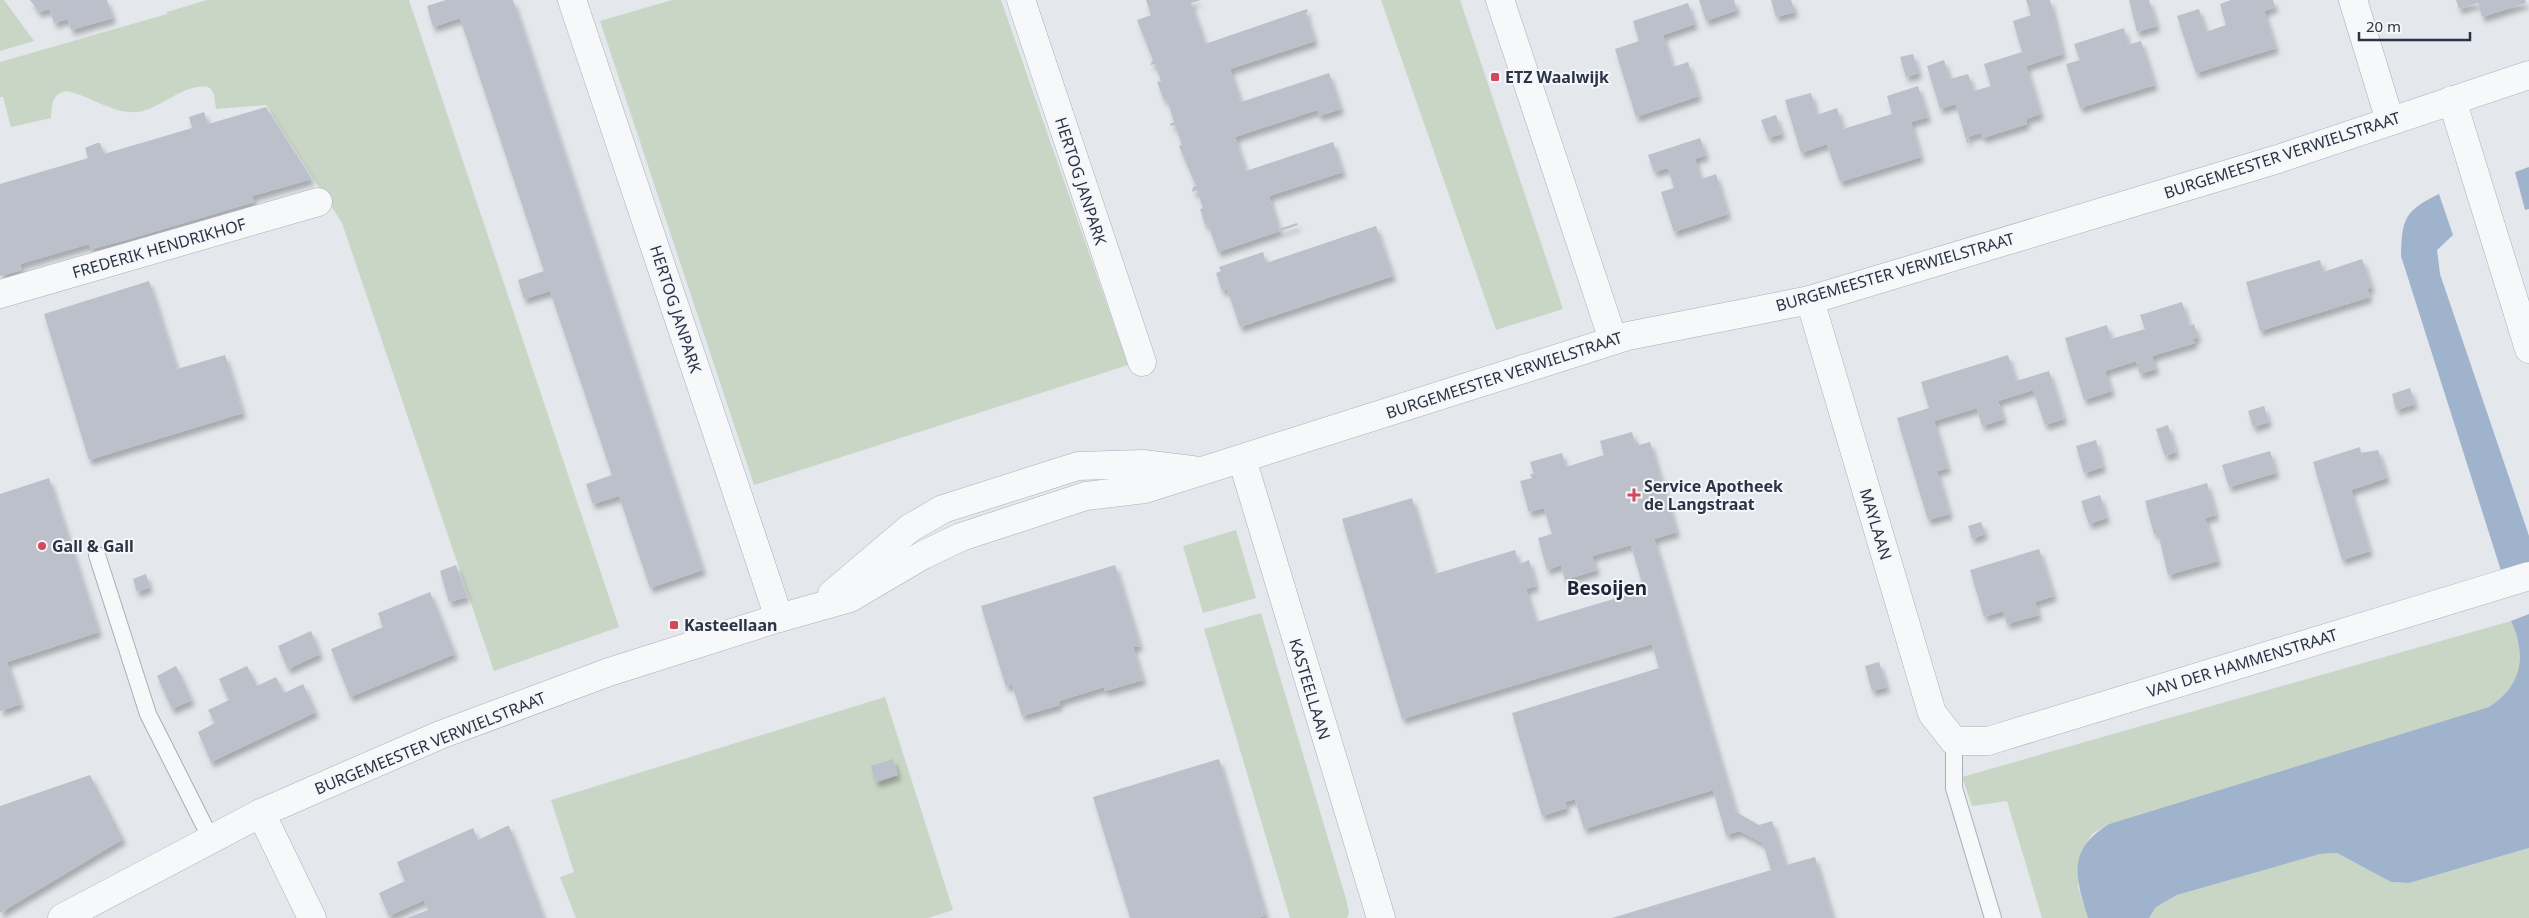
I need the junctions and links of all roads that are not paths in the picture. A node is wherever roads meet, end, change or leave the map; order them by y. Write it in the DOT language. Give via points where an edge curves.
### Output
graph roads {
  1 [pos="572,0"];
  2 [pos="1021,0"];
  3 [pos="1500,0"];
  4 [pos="2353,0"];
  5 [pos="2529,75"];
  6 [pos="2452,100"];
  7 [pos="2390,121"];
  8 [pos="318,202"];
  9 [pos="0,294"];
  10 [pos="1810,300"];
  11 [pos="1613,340"];
  12 [pos="2529,349"];
  13 [pos="1142,362"];
  14 [pos="1242,459"];
  15 [pos="97,555"];
  16 [pos="2529,576"];
  17 [pos="779,618"];
  18 [pos="1954,741"];
  19 [pos="262,813"];
  20 [pos="211,839"];
  21 [pos="62,918"];
  22 [pos="312,918"];
  23 [pos="1381,918"];
  24 [pos="1993,918"];
  1 -- 17 [label="street, HERTOG JANPARK"];
  2 -- 13 [label="street, HERTOG JANPARK"];
  3 -- 11 [label="street"];
  4 -- 7 [label="street"];
  5 -- 6 [label="street, BURGEMEESTER VERWIELSTRAAT"];
  6 -- 7 [label="street, BURGEMEESTER VERWIELSTRAAT"];
  6 -- 12 [label="street"];
  7 -- 10 [label="street, BURGEMEESTER VERWIELSTRAAT" via="2278,159"];
  8 -- 9 [label="street, FREDERIK HENDRIKHOF"];
  10 -- 11 [label="street, BURGEMEESTER VERWIELSTRAAT"];
  10 -- 18 [label="street, MAYLAAN" via="1932,713"];
  11 -- 14 [label="street, BURGEMEESTER VERWIELSTRAAT"];
  14 -- 17 [label="street, BURGEMEESTER VERWIELSTRAAT" via="1199,470 1143,464 1078,466 943,509 910,528 814,608"];
  14 -- 23 [label="street, KASTEELLAAN"];
  15 -- 20 [label="lane" via="148,714"];
  16 -- 18 [label="street, VAN DER HAMMENSTRAAT" via="1988,741"];
  17 -- 19 [label="street, BURGEMEESTER VERWIELSTRAAT" via="609,672 440,735"];
  18 -- 24 [label="lane" via="1954,788"];
  19 -- 20 [label="street, BURGEMEESTER VERWIELSTRAAT"];
  19 -- 22 [label="street"];
  20 -- 21 [label="street, BURGEMEESTER VERWIELSTRAAT"];
}
